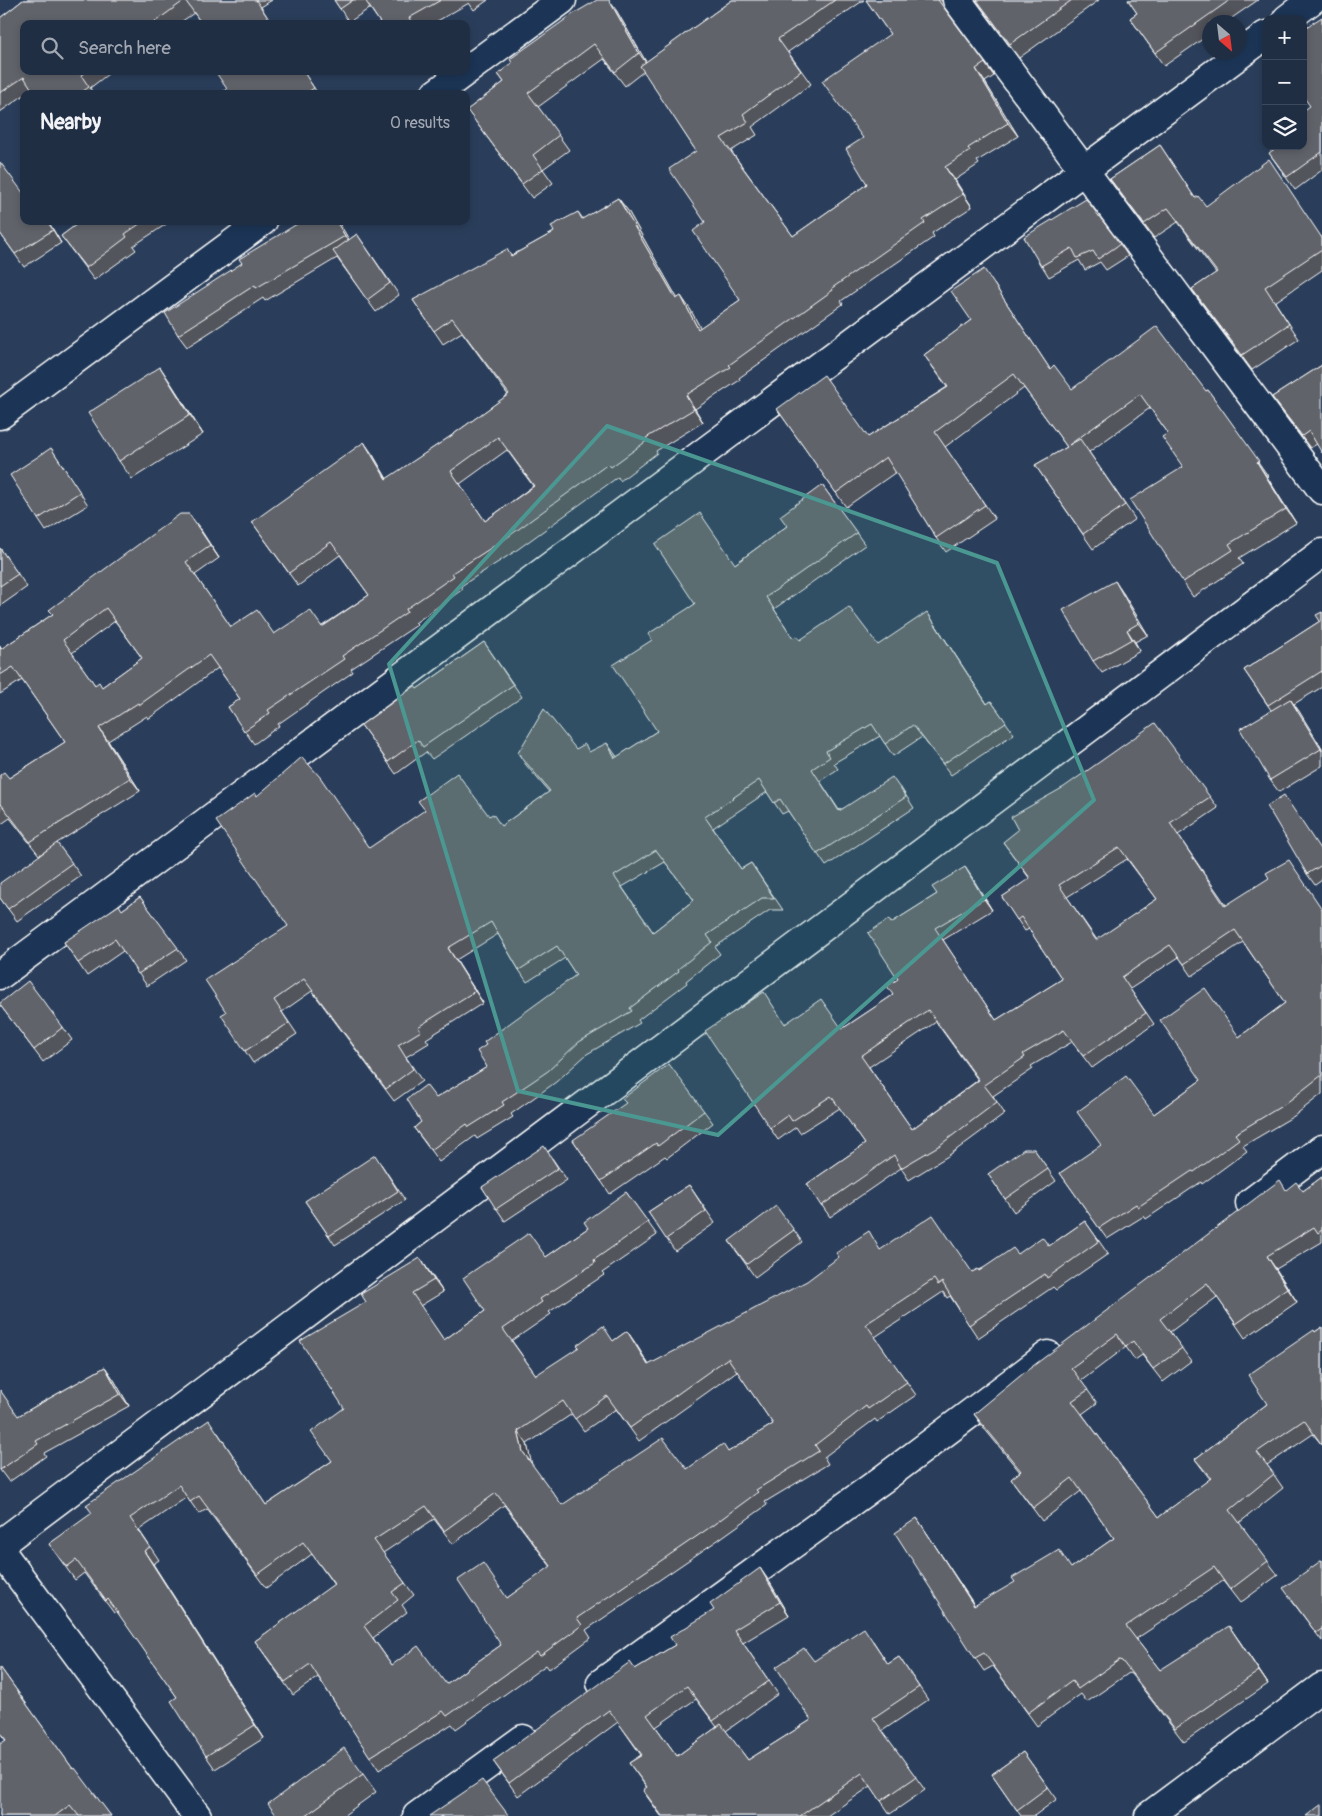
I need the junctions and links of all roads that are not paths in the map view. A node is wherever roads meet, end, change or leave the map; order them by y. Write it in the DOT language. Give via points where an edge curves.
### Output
graph roads {
  1 [pos="562,0"];
  2 [pos="957,0"];
  3 [pos="1312,0"];
  4 [pos="1292,15"];
  5 [pos="1262,38"];
  6 [pos="470,68"];
  7 [pos="461,75"];
  8 [pos="440,90"];
  9 [pos="1084,170"];
  10 [pos="257,225"];
  11 [pos="0,415"];
  12 [pos="1322,490"];
  13 [pos="1322,553"];
  14 [pos="0,975"];
  15 [pos="1322,1149"];
  16 [pos="1226,1221"];
  17 [pos="1067,1341"];
  18 [pos="0,1544"];
  19 [pos="0,1550"];
  20 [pos="1322,1687"];
  21 [pos="578,1700"];
  22 [pos="546,1723"];
  23 [pos="197,1816"];
  24 [pos="417,1816"];
  25 [pos="1149,1816"];
  1 -- 6 [label="street"];
  2 -- 9 [label="street"];
  3 -- 4 [label="street"];
  5 -- 9 [label="street"];
  7 -- 8 [label="street"];
  9 -- 12 [label="street"];
  9 -- 14 [label="street"];
  10 -- 11 [label="street"];
  13 -- 18 [label="street"];
  15 -- 16 [label="street"];
  17 -- 21 [label="street"];
  19 -- 23 [label="street"];
  20 -- 25 [label="street"];
  22 -- 24 [label="street"];
}
